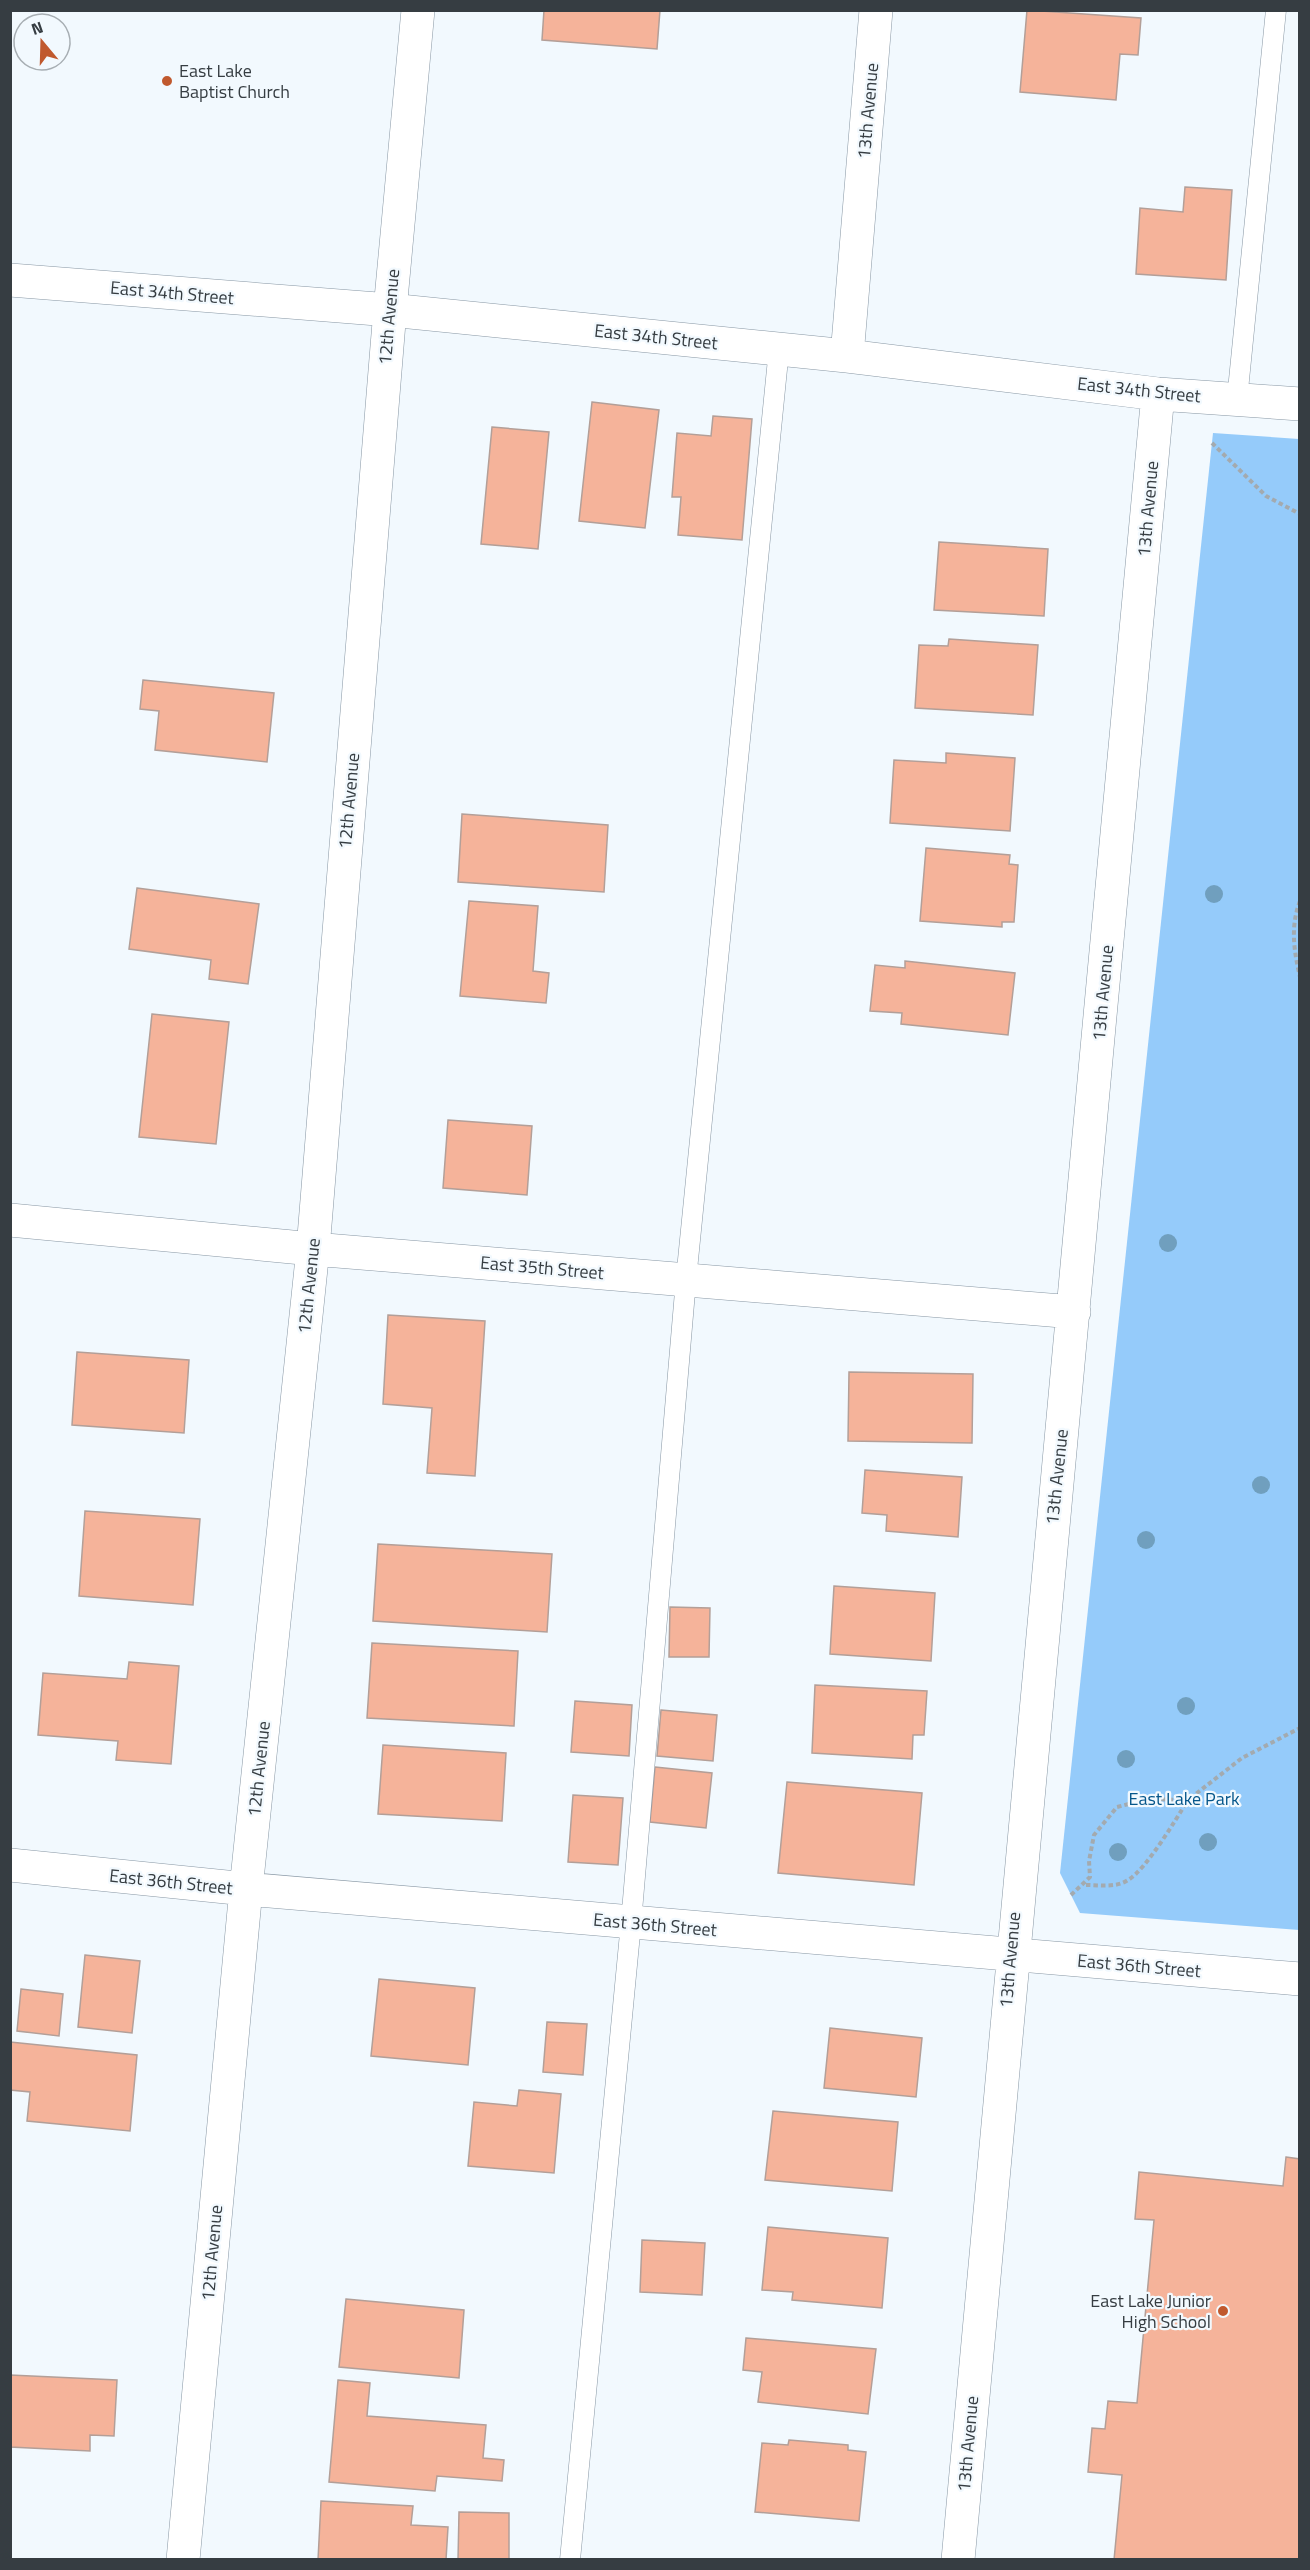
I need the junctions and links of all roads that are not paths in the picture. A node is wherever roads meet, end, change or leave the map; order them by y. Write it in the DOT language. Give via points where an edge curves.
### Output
graph roads {
  1 [pos="418,10"];
  2 [pos="876,10"];
  3 [pos="1276,10"];
  4 [pos="10,280"];
  5 [pos="390,310"];
  6 [pos="779,349"];
  7 [pos="847,356"];
  8 [pos="1158,394"];
  9 [pos="1237,400"];
  10 [pos="1299,404"];
  11 [pos="10,1220"];
  12 [pos="313,1249"];
  13 [pos="686,1280"];
  14 [pos="1074,1312"];
  15 [pos="10,1865"];
  16 [pos="246,1889"];
  17 [pos="631,1923"];
  18 [pos="1010,1956"];
  19 [pos="1299,1979"];
  20 [pos="183,2559"];
  21 [pos="570,2559"];
  22 [pos="958,2559"];
  1 -- 5 [label="street, 12th Avenue"];
  2 -- 7 [label="street, 13th Avenue"];
  3 -- 9 [label="lane"];
  4 -- 5 [label="street, East 34th Street"];
  5 -- 6 [label="street, East 34th Street"];
  5 -- 12 [label="street, 12th Avenue"];
  6 -- 7 [label="street, East 34th Street"];
  6 -- 13 [label="lane"];
  7 -- 8 [label="street, East 34th Street"];
  8 -- 9 [label="street, East 34th Street"];
  8 -- 14 [label="street, 13th Avenue"];
  9 -- 10 [label="street, East 34th Street"];
  11 -- 12 [label="street, East 35th Street"];
  12 -- 13 [label="street, East 35th Street"];
  12 -- 16 [label="street, 12th Avenue"];
  13 -- 14 [label="street, East 35th Street"];
  13 -- 17 [label="lane"];
  14 -- 18 [label="street, 13th Avenue"];
  15 -- 16 [label="street, East 36th Street"];
  16 -- 17 [label="street, East 36th Street"];
  16 -- 20 [label="street, 12th Avenue"];
  17 -- 18 [label="street, East 36th Street"];
  17 -- 21 [label="lane"];
  18 -- 19 [label="street, East 36th Street"];
  18 -- 22 [label="street, 13th Avenue"];
}
